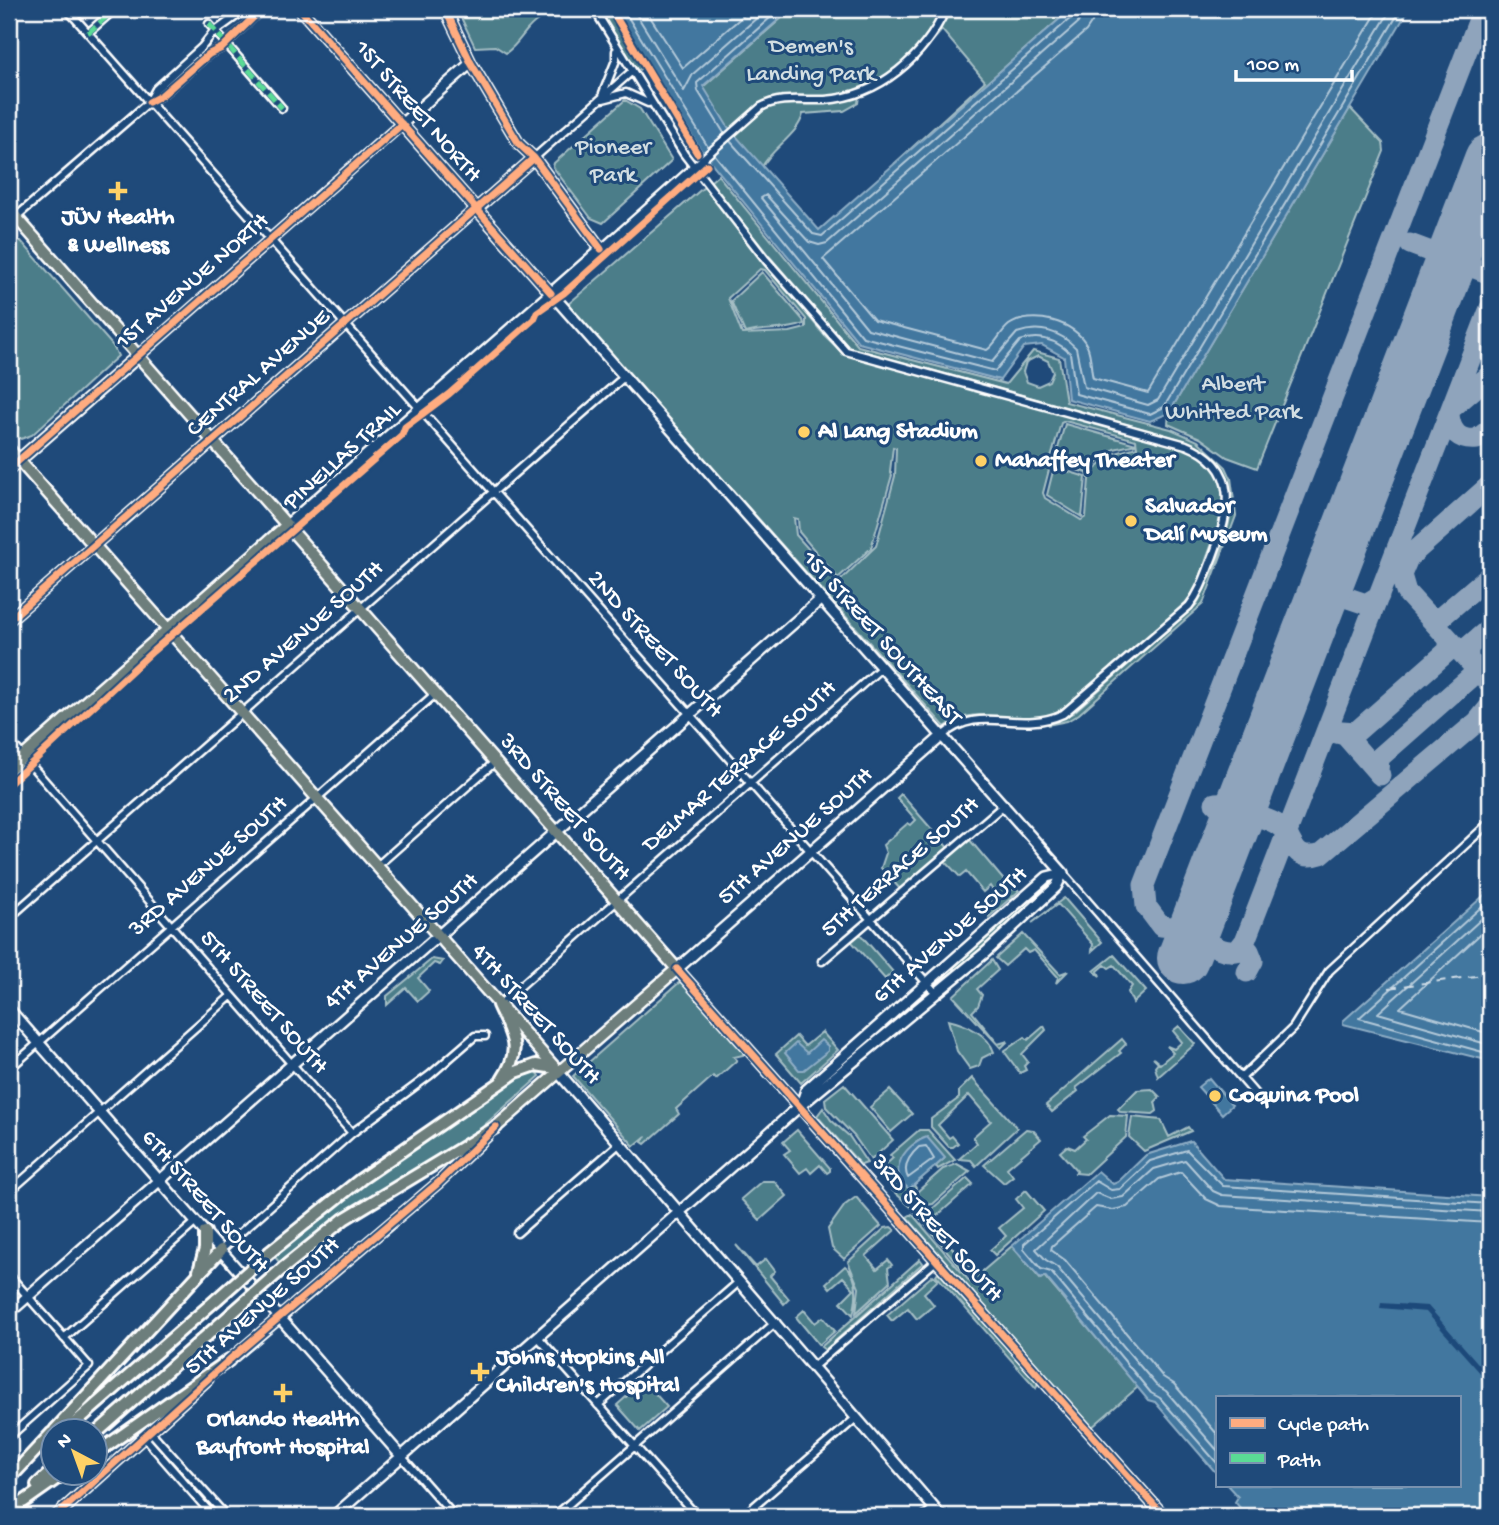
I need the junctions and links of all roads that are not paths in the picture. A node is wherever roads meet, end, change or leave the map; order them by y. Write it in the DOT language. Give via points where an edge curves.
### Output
graph roads {
  1 [pos="67,9"];
  2 [pos="115,9"];
  3 [pos="246,9"];
  4 [pos="262,9"];
  5 [pos="300,9"];
  6 [pos="445,9"];
  7 [pos="594,9"];
  8 [pos="946,9"];
  9 [pos="209,24"];
  10 [pos="215,31"];
  11 [pos="88,33"];
  12 [pos="226,44"];
  13 [pos="616,47"];
  14 [pos="471,63"];
  15 [pos="631,72"];
  16 [pos="598,101"];
  17 [pos="149,102"];
  18 [pos="653,106"];
  19 [pos="282,108"];
  20 [pos="402,124"];
  21 [pos="534,158"];
  22 [pos="693,166"];
  23 [pos="476,209"];
  24 [pos="11,216"];
  25 [pos="270,239"];
  26 [pos="601,249"];
  27 [pos="551,293"];
  28 [pos="345,324"];
  29 [pos="138,356"];
  30 [pos="624,377"];
  31 [pos="419,409"];
  32 [pos="212,440"];
  33 [pos="9,449"];
  34 [pos="19,460"];
  35 [pos="9,469"];
  36 [pos="493,493"];
  37 [pos="287,525"];
  38 [pos="93,545"];
  39 [pos="820,600"];
  40 [pos="360,609"];
  41 [pos="9,620"];
  42 [pos="167,629"];
  43 [pos="881,668"];
  44 [pos="435,694"];
  45 [pos="242,713"];
  46 [pos="690,714"];
  47 [pos="942,736"];
  48 [pos="9,740"];
  49 [pos="23,756"];
  50 [pos="495,762"];
  51 [pos="9,769"];
  52 [pos="752,782"];
  53 [pos="317,799"];
  54 [pos="1004,804"];
  55 [pos="1490,822"];
  56 [pos="556,831"];
  57 [pos="96,842"];
  58 [pos="810,853"];
  59 [pos="376,867"];
  60 [pos="1063,873"];
  61 [pos="617,901"];
  62 [pos="9,918"];
  63 [pos="872,919"];
  64 [pos="171,927"];
  65 [pos="437,936"];
  66 [pos="822,961"];
  67 [pos="677,969"];
  68 [pos="927,983"];
  69 [pos="935,992"];
  70 [pos="232,996"];
  71 [pos="498,1005"];
  72 [pos="9,1009"];
  73 [pos="485,1036"];
  74 [pos="39,1043"];
  75 [pos="291,1064"];
  76 [pos="9,1069"];
  77 [pos="557,1070"];
  78 [pos="1241,1078"];
  79 [pos="498,1085"];
  80 [pos="1256,1095"];
  81 [pos="801,1105"];
  82 [pos="100,1112"];
  83 [pos="496,1127"];
  84 [pos="352,1133"];
  85 [pos="620,1143"];
  86 [pos="159,1180"];
  87 [pos="9,1192"];
  88 [pos="680,1211"];
  89 [pos="196,1222"];
  90 [pos="205,1232"];
  91 [pos="517,1233"];
  92 [pos="221,1250"];
  93 [pos="937,1260"];
  94 [pos="199,1272"];
  95 [pos="9,1275"];
  96 [pos="740,1281"];
  97 [pos="28,1296"];
  98 [pos="9,1312"];
  99 [pos="281,1318"];
  100 [pos="776,1322"];
  101 [pos="538,1337"];
  102 [pos="64,1338"];
  103 [pos="229,1360"];
  104 [pos="814,1366"];
  105 [pos="598,1405"];
  106 [pos="68,1416"];
  107 [pos="83,1416"];
  108 [pos="856,1418"];
  109 [pos="108,1423"];
  110 [pos="147,1434"];
  111 [pos="9,1437"];
  112 [pos="108,1445"];
  113 [pos="635,1446"];
  114 [pos="38,1449"];
  115 [pos="38,1456"];
  116 [pos="402,1457"];
  117 [pos="9,1481"];
  118 [pos="38,1484"];
  119 [pos="46,1486"];
  120 [pos="934,1508"];
  121 [pos="9,1511"];
  122 [pos="56,1516"];
  123 [pos="214,1516"];
  124 [pos="226,1516"];
  125 [pos="334,1516"];
  126 [pos="454,1516"];
  127 [pos="555,1516"];
  128 [pos="697,1516"];
  129 [pos="743,1516"];
  130 [pos="924,1516"];
  131 [pos="941,1516"];
  132 [pos="1164,1516"];
  1 -- 11 [label="street, 2ND STREET SOUTH"];
  2 -- 11 [label="street"];
  3 -- 10 [label="street"];
  4 -- 12 [label="street"];
  5 -- 20 [label="street, 1ST STREET NORTH"];
  6 -- 14 [label="street"];
  7 -- 13 [label="street"];
  8 -- 22 [label="street" via="918,55 888,78 847,97 772,102"];
  9 -- 10 [label="street"];
  10 -- 12 [label="street"];
  10 -- 17 [label="street" via="156,89"];
  11 -- 17 [label="street, 2ND STREET SOUTH"];
  12 -- 17 [label="street"];
  12 -- 19 [label="street"];
  13 -- 15 [label="street"];
  13 -- 16 [label="street, CENTRAL AVENUE" via="614,69"];
  14 -- 20 [label="street, 1ST AVENUE NORTH"];
  14 -- 21 [label="street" via="519,144"];
  15 -- 16 [label="street, CENTRAL AVENUE"];
  15 -- 18 [label="street"];
  16 -- 18 [label="street" via="626,93"];
  16 -- 21 [label="street, CENTRAL AVENUE"];
  17 -- 24 [label="street"];
  17 -- 25 [label="street, 2ND STREET SOUTH"];
  18 -- 22 [label="street"];
  20 -- 23 [label="street, 1ST STREET NORTH"];
  20 -- 25 [label="street, 1ST AVENUE NORTH"];
  21 -- 23 [label="street, CENTRAL AVENUE"];
  21 -- 26 [label="street"];
  22 -- 26 [label="street"];
  22 -- 47 [label="street" via="766,260 846,351 1197,449 1220,472 1228,499 1222,529 1193,601 1063,714 1025,724 977,718 955,725"];
  23 -- 27 [label="street, 1ST STREET SOUTHEAST"];
  23 -- 28 [label="street, CENTRAL AVENUE"];
  24 -- 29 [label="main road, 3RD STREET SOUTH"];
  25 -- 28 [label="street, 2ND STREET SOUTH"];
  25 -- 29 [label="street, 1ST AVENUE NORTH"];
  26 -- 27 [label="street"];
  27 -- 30 [label="street, 1ST STREET SOUTHEAST"];
  27 -- 31 [label="street"];
  28 -- 31 [label="street, 2ND STREET SOUTH"];
  28 -- 32 [label="street, CENTRAL AVENUE"];
  29 -- 32 [label="main road, 3RD STREET SOUTH"];
  29 -- 34 [label="main road, 1ST AVENUE NORTH"];
  30 -- 36 [label="street, 2ND AVENUE SOUTH"];
  30 -- 39 [label="street, 1ST STREET SOUTHEAST"];
  31 -- 36 [label="street, 2ND STREET SOUTH"];
  31 -- 37 [label="street"];
  32 -- 37 [label="main road, 3RD STREET SOUTH"];
  32 -- 38 [label="street, CENTRAL AVENUE"];
  33 -- 34 [label="main road, 4TH STREET SOUTH"];
  34 -- 35 [label="main road, 1ST AVENUE NORTH"];
  34 -- 38 [label="main road, 4TH STREET SOUTH"];
  36 -- 40 [label="street, 2ND AVENUE SOUTH"];
  36 -- 46 [label="street, 2ND STREET SOUTH"];
  37 -- 40 [label="main road, 3RD STREET SOUTH"];
  37 -- 42 [label="main road"];
  38 -- 41 [label="street, CENTRAL AVENUE"];
  38 -- 42 [label="main road, 4TH STREET SOUTH"];
  39 -- 43 [label="street, 1ST STREET SOUTHEAST"];
  39 -- 46 [label="street, 4TH AVENUE SOUTH"];
  40 -- 44 [label="main road, 3RD STREET SOUTH"];
  40 -- 45 [label="street, 2ND AVENUE SOUTH"];
  42 -- 45 [label="main road, 4TH STREET SOUTH"];
  42 -- 49 [label="main road"];
  43 -- 47 [label="street, 1ST STREET SOUTHEAST"];
  43 -- 52 [label="street, DELMAR TERRACE SOUTH"];
  44 -- 50 [label="main road, 3RD STREET SOUTH"];
  44 -- 53 [label="street, 3RD AVENUE SOUTH"];
  45 -- 53 [label="main road, 4TH STREET SOUTH"];
  45 -- 57 [label="street, 2ND AVENUE SOUTH"];
  46 -- 52 [label="street, 2ND STREET SOUTH"];
  46 -- 56 [label="street, 4TH AVENUE SOUTH"];
  47 -- 54 [label="street, 1ST STREET SOUTHEAST"];
  47 -- 58 [label="street, 5TH AVENUE SOUTH"];
  48 -- 49 [label="street, 5TH STREET SOUTH"];
  49 -- 51 [label="main road"];
  49 -- 57 [label="street, 5TH STREET SOUTH"];
  50 -- 56 [label="main road, 3RD STREET SOUTH"];
  50 -- 59 [label="street"];
  52 -- 58 [label="street, 2ND STREET SOUTH"];
  52 -- 61 [label="street, DELMAR TERRACE SOUTH"];
  53 -- 59 [label="main road, 4TH STREET SOUTH"];
  53 -- 64 [label="street, 3RD AVENUE SOUTH"];
  54 -- 60 [label="street, 1ST STREET SOUTHEAST"];
  54 -- 63 [label="street, 5TH TERRACE SOUTH"];
  55 -- 78 [label="street" via="1329,971 1293,1028"];
  56 -- 61 [label="main road, 3RD STREET SOUTH"];
  56 -- 65 [label="street, 4TH AVENUE SOUTH"];
  57 -- 62 [label="street, 2ND AVENUE SOUTH"];
  57 -- 64 [label="street, 5TH STREET SOUTH"];
  58 -- 63 [label="street, 2ND STREET SOUTH"];
  58 -- 67 [label="street, 5TH AVENUE SOUTH"];
  59 -- 65 [label="main road, 4TH STREET SOUTH"];
  60 -- 68 [label="street, 6TH AVENUE SOUTH" via="1047,877"];
  60 -- 69 [label="street, 6TH AVENUE SOUTH" via="1056,887 1034,908"];
  60 -- 78 [label="street, 1ST STREET SOUTHEAST"];
  61 -- 67 [label="main road, 3RD STREET SOUTH"];
  61 -- 71 [label="street, DELMAR TERRACE SOUTH"];
  63 -- 66 [label="street, 5TH TERRACE SOUTH"];
  63 -- 68 [label="street, 2ND STREET SOUTH"];
  64 -- 70 [label="street, 5TH STREET SOUTH"];
  64 -- 74 [label="street, 3RD AVENUE SOUTH"];
  65 -- 71 [label="main road, 4TH STREET SOUTH"];
  65 -- 75 [label="street, 4TH AVENUE SOUTH"];
  67 -- 77 [label="main road, 5TH AVENUE SOUTH"];
  67 -- 81 [label="street, 3RD STREET SOUTH"];
  68 -- 69 [label="street, 2ND STREET SOUTH"];
  68 -- 81 [label="street, 6TH AVENUE SOUTH" via="806,1090"];
  69 -- 81 [label="street, 6TH AVENUE SOUTH"];
  70 -- 75 [label="street, 5TH STREET SOUTH"];
  70 -- 82 [label="street"];
  71 -- 77 [label="main road, 4TH STREET SOUTH"];
  71 -- 79 [label="highway" via="515,1048"];
  72 -- 74 [label="street, 6TH STREET SOUTH"];
  73 -- 84 [label="street" via="475,1036"];
  74 -- 76 [label="street, 3RD AVENUE SOUTH"];
  74 -- 82 [label="street, 6TH STREET SOUTH"];
  75 -- 84 [label="street, 5TH STREET SOUTH"];
  75 -- 86 [label="street, 4TH AVENUE SOUTH"];
  77 -- 79 [label="highway" via="526,1066"];
  77 -- 83 [label="main road, 5TH AVENUE SOUTH"];
  77 -- 85 [label="street, 4TH STREET SOUTH"];
  78 -- 80 [label="street, 1ST STREET SOUTHEAST"];
  79 -- 107 [label="highway, bridge" via="379,1165 270,1252"];
  81 -- 88 [label="street, 6TH AVENUE SOUTH"];
  81 -- 93 [label="street, 3RD STREET SOUTH"];
  82 -- 86 [label="street, 6TH STREET SOUTH"];
  82 -- 87 [label="street"];
  83 -- 99 [label="street, 5TH AVENUE SOUTH"];
  83 -- 109 [label="highway, bridge" via="344,1219"];
  84 -- 92 [label="street"];
  85 -- 88 [label="street, 4TH STREET SOUTH"];
  85 -- 91 [label="street"];
  86 -- 89 [label="street, 6TH STREET SOUTH"];
  86 -- 97 [label="street, 4TH AVENUE SOUTH"];
  88 -- 96 [label="street, 4TH STREET SOUTH"];
  88 -- 101 [label="street, 6TH AVENUE SOUTH"];
  89 -- 90 [label="street, 6TH STREET SOUTH"];
  89 -- 102 [label="street"];
  90 -- 92 [label="street, 6TH STREET SOUTH"];
  90 -- 94 [label="highway"];
  92 -- 94 [label="highway"];
  92 -- 99 [label="street, 6TH STREET SOUTH"];
  93 -- 104 [label="street"];
  93 -- 132 [label="street, 3RD STREET SOUTH"];
  94 -- 106 [label="highway"];
  95 -- 97 [label="street"];
  96 -- 100 [label="street, 4TH STREET SOUTH"];
  96 -- 105 [label="street"];
  97 -- 98 [label="street, 4TH AVENUE SOUTH"];
  97 -- 102 [label="street"];
  99 -- 103 [label="street, 5TH AVENUE SOUTH"];
  99 -- 116 [label="street, 6TH STREET SOUTH"];
  100 -- 104 [label="street, 4TH STREET SOUTH"];
  100 -- 113 [label="street"];
  101 -- 105 [label="street"];
  101 -- 116 [label="street, 6TH AVENUE SOUTH"];
  102 -- 111 [label="street" via="89,1366"];
  103 -- 110 [label="street, 5TH AVENUE SOUTH"];
  103 -- 112 [label="highway"];
  104 -- 108 [label="street, 4TH STREET SOUTH"];
  105 -- 113 [label="street"];
  108 -- 120 [label="street, 4TH STREET SOUTH"];
  108 -- 129 [label="street"];
  110 -- 122 [label="street, 5TH AVENUE SOUTH"];
  110 -- 123 [label="street"];
  110 -- 124 [label="street"];
  113 -- 127 [label="street"];
  113 -- 128 [label="street"];
  114 -- 117 [label="highway"];
  115 -- 117 [label="highway"];
  116 -- 125 [label="street, 6TH AVENUE SOUTH"];
  116 -- 126 [label="street, 6TH STREET SOUTH"];
  118 -- 121 [label="highway"];
  119 -- 121 [label="highway"];
  120 -- 130 [label="street"];
  120 -- 131 [label="street, 4TH STREET SOUTH"];
}
